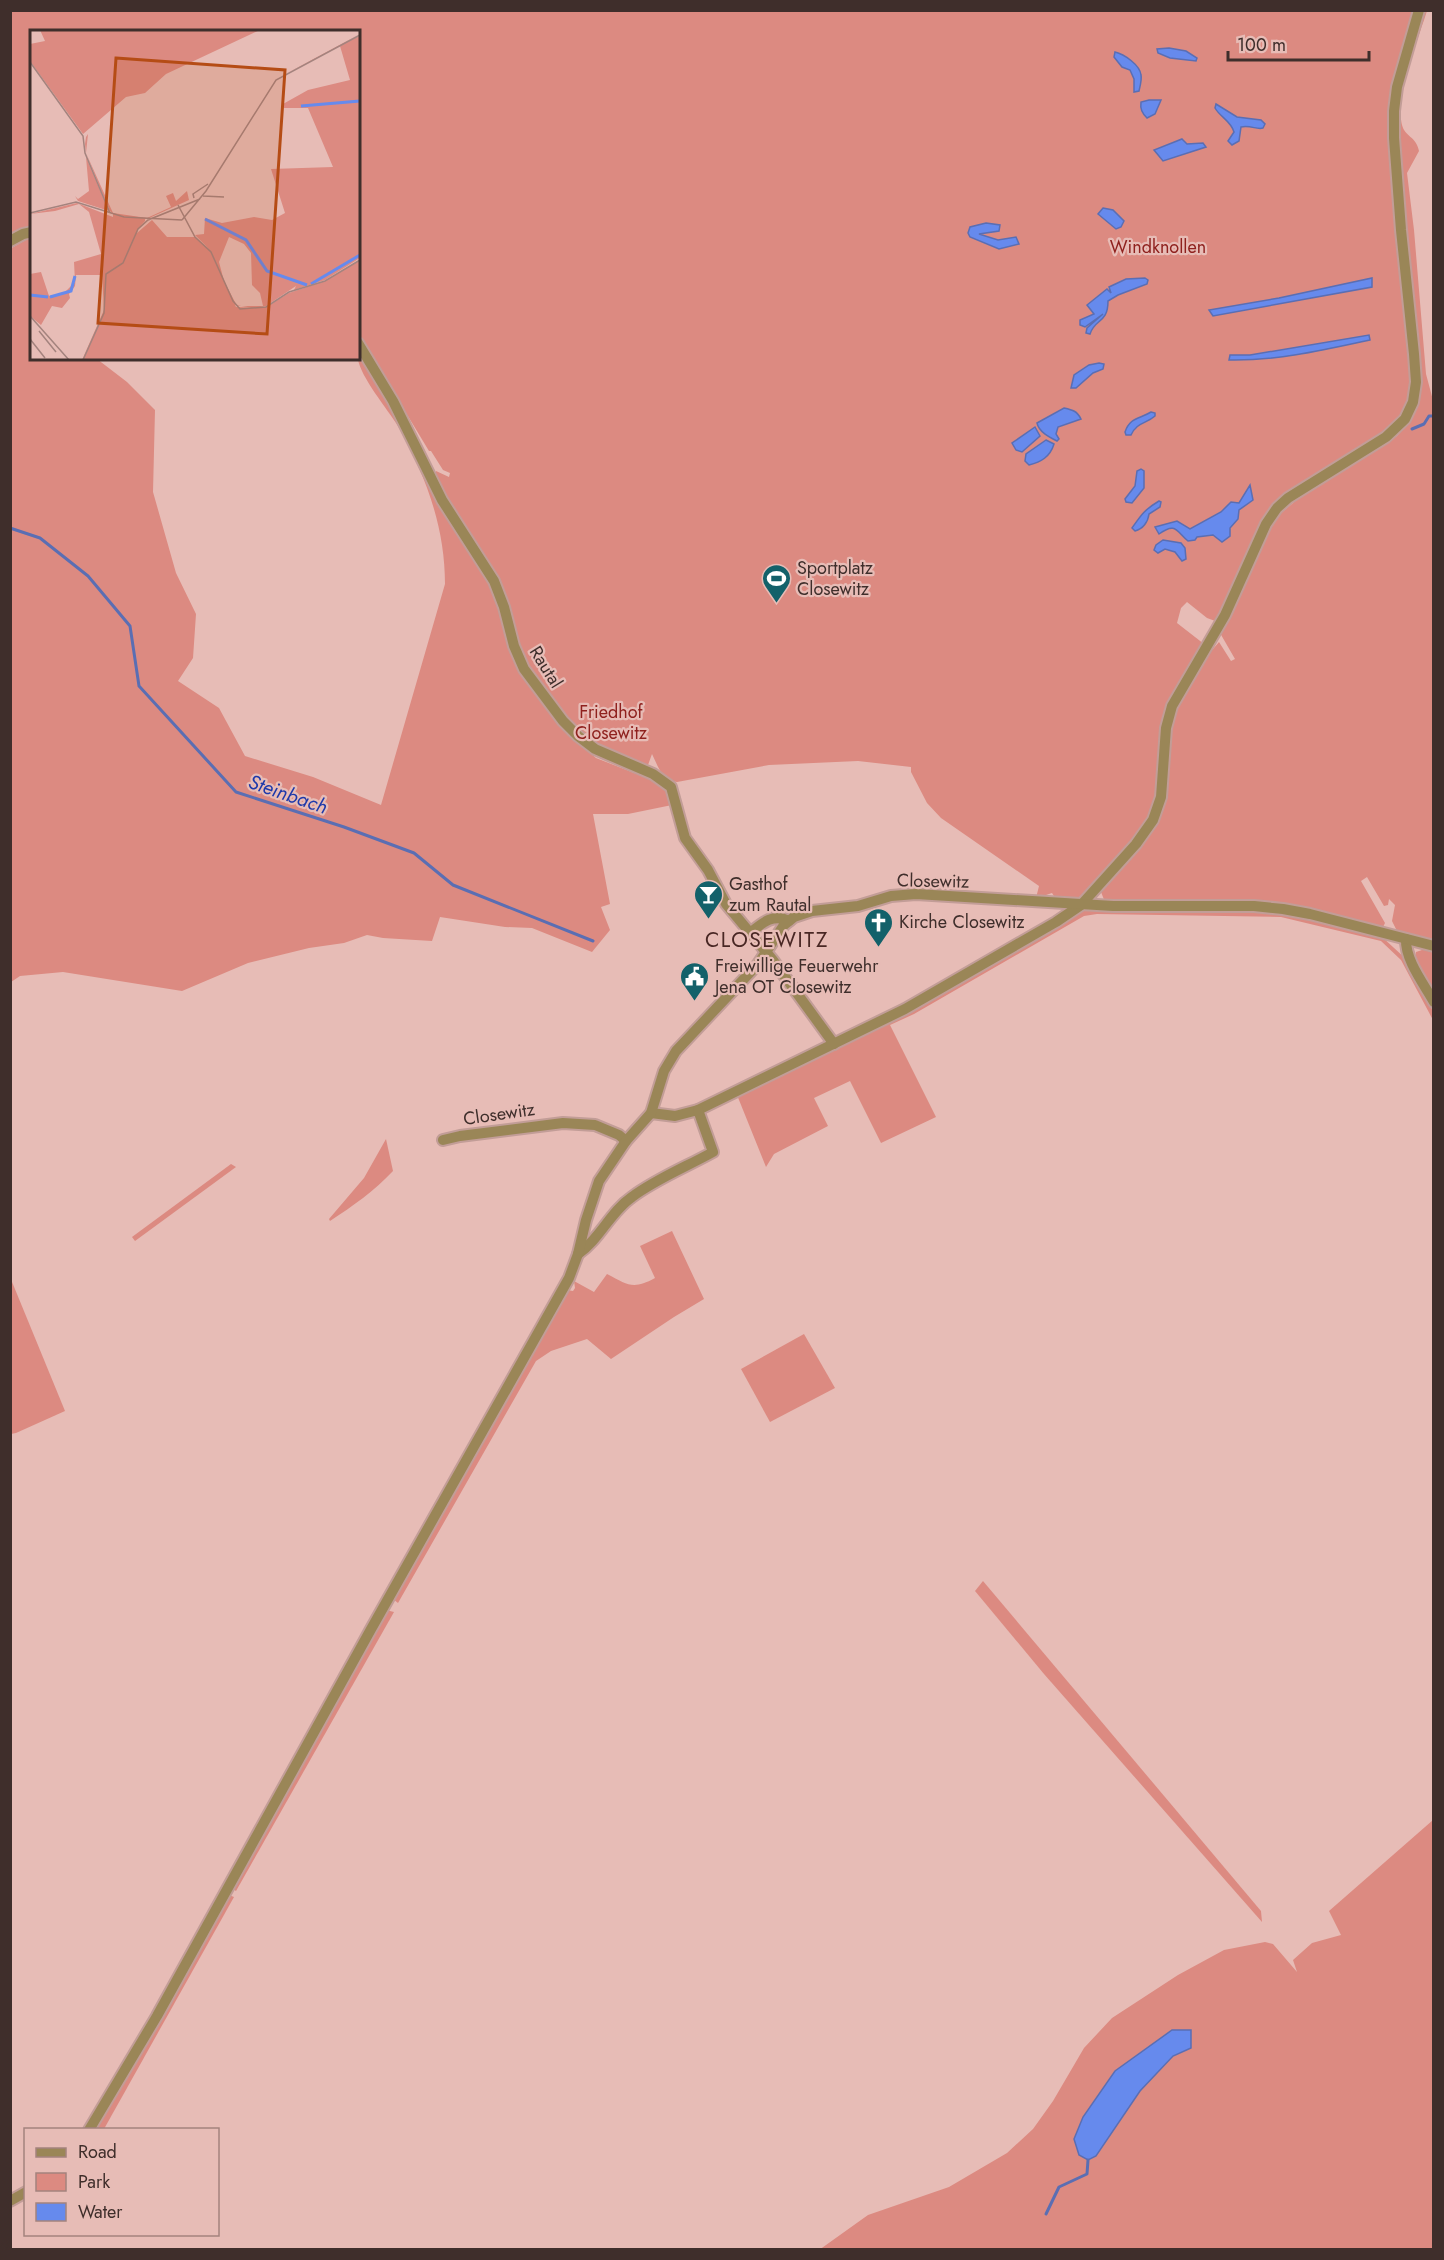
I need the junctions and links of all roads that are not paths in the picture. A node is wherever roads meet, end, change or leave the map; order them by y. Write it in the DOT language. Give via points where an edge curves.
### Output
graph roads {
  1 [pos="1419,10"];
  2 [pos="30,232"];
  3 [pos="10,242"];
  4 [pos="360,346"];
  5 [pos="1081,904"];
  6 [pos="789,921"];
  7 [pos="750,933"];
  8 [pos="1406,939"];
  9 [pos="1434,946"];
  10 [pos="766,953"];
  11 [pos="1434,1002"];
  12 [pos="834,1044"];
  13 [pos="698,1110"];
  14 [pos="651,1113"];
  15 [pos="443,1140"];
  16 [pos="626,1141"];
  17 [pos="578,1254"];
  18 [pos="90,2128"];
  19 [pos="24,2193"];
  20 [pos="10,2201"];
  1 -- 5 [label="street" via="1397,87 1394,120 1416,382 1413,402 1405,419 1386,437 1277,508 1266,524 1216,633 1172,706 1161,797 1153,820"];
  2 -- 3 [label="street"];
  4 -- 7 [label="street, Rautal" via="393,401 442,500 494,581 524,669 578,736 595,749 653,774 671,787 684,838 708,870 726,904"];
  5 -- 6 [label="street, Closewitz" via="916,894 812,911"];
  5 -- 8 [label="street, Closewitz" via="1273,908"];
  5 -- 12 [label="street" via="905,1009"];
  6 -- 7 [label="street, Closewitz" via="771,918"];
  6 -- 10 [label="street"];
  7 -- 10 [label="street, Rautal"];
  8 -- 9 [label="street, Closewitz"];
  8 -- 11 [label="street" via="1405,948"];
  10 -- 12 [label="street, Rautal"];
  10 -- 14 [label="street" via="676,1051 664,1071"];
  12 -- 13 [label="street"];
  13 -- 14 [label="street" via="675,1116"];
  13 -- 17 [label="street" via="713,1152 631,1197"];
  14 -- 16 [label="street"];
  15 -- 16 [label="street, Closewitz" via="563,1123 595,1125 619,1134"];
  16 -- 17 [label="street" via="599,1181"];
  17 -- 18 [label="street" via="567,1281 157,2016"];
  19 -- 20 [label="street"];
}
